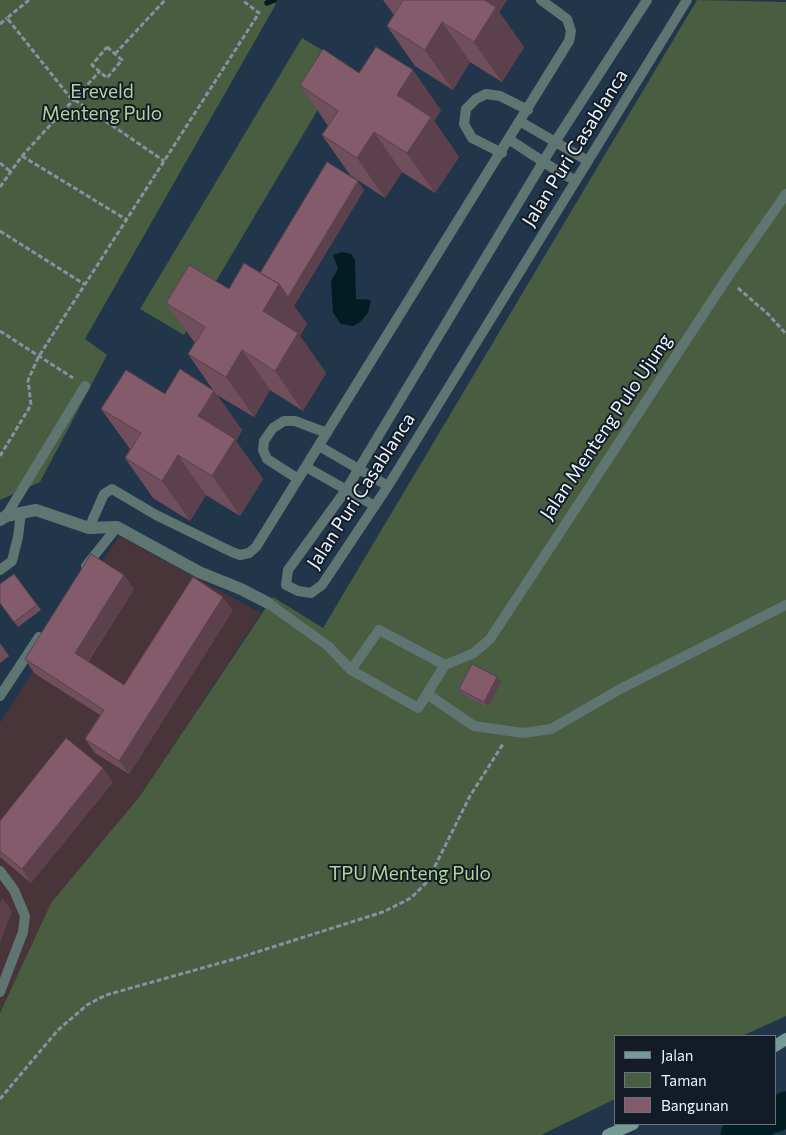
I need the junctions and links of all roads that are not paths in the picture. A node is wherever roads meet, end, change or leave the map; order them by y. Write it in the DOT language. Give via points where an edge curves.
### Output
graph roads {
  1 [pos="541,0"];
  2 [pos="648,0"];
  3 [pos="687,0"];
  4 [pos="528,110"];
  5 [pos="521,122"];
  6 [pos="510,140"];
  7 [pos="555,142"];
  8 [pos="502,153"];
  9 [pos="588,161"];
  10 [pos="544,162"];
  11 [pos="575,180"];
  12 [pos="786,194"];
  13 [pos="85,386"];
  14 [pos="327,433"];
  15 [pos="319,446"];
  16 [pos="306,467"];
  17 [pos="359,468"];
  18 [pos="298,479"];
  19 [pos="388,486"];
  20 [pos="346,490"];
  21 [pos="375,506"];
  22 [pos="20,513"];
  23 [pos="3,518"];
  24 [pos="117,527"];
  25 [pos="89,528"];
  26 [pos="0,570"];
  27 [pos="80,575"];
  28 [pos="268,604"];
  29 [pos="786,604"];
  30 [pos="43,631"];
  31 [pos="445,665"];
  32 [pos="351,670"];
  33 [pos="427,694"];
  34 [pos="0,696"];
  35 [pos="0,871"];
  36 [pos="0,992"];
  37 [pos="631,1125"];
  38 [pos="608,1135"];
  1 -- 4 [label="lane" via="567,19 571,31 569,41"];
  2 -- 7 [label="lane, Jalan Puri Casablanca"];
  3 -- 9 [label="lane, Jalan Puri Casablanca"];
  4 -- 5 [label="lane"];
  4 -- 8 [label="lane" via="500,96 486,94 466,109 464,124 472,138"];
  5 -- 6 [label="lane"];
  5 -- 7 [label="lane"];
  6 -- 8 [label="lane"];
  6 -- 10 [label="lane"];
  7 -- 9 [label="lane"];
  7 -- 10 [label="lane, Jalan Puri Casablanca"];
  8 -- 14 [label="lane"];
  9 -- 11 [label="lane, Jalan Puri Casablanca"];
  10 -- 11 [label="lane"];
  10 -- 17 [label="lane, Jalan Puri Casablanca"];
  11 -- 19 [label="lane, Jalan Puri Casablanca"];
  12 -- 31 [label="lane, Jalan Menteng Pulo Ujung" via="490,639 474,653"];
  13 -- 23 [label="lane"];
  14 -- 15 [label="lane"];
  14 -- 18 [label="lane" via="295,421 284,421 273,428 264,441 267,459"];
  15 -- 16 [label="lane"];
  15 -- 17 [label="lane"];
  16 -- 18 [label="lane"];
  16 -- 20 [label="lane"];
  17 -- 19 [label="lane"];
  17 -- 20 [label="lane, Jalan Puri Casablanca"];
  18 -- 25 [label="lane" via="256,547 249,553 240,555 232,552 156,515 112,489 104,494"];
  19 -- 21 [label="lane, Jalan Puri Casablanca"];
  20 -- 21 [label="lane"];
  20 -- 21 [label="lane, Jalan Puri Casablanca" via="288,570 286,584 298,591 311,593 322,585"];
  22 -- 23 [label="street"];
  22 -- 25 [label="street" via="36,510"];
  22 -- 26 [label="lane" via="12,561"];
  24 -- 25 [label="street"];
  24 -- 27 [label="lane"];
  24 -- 28 [label="street" via="199,572"];
  28 -- 32 [label="lane" via="328,646"];
  29 -- 33 [label="lane" via="622,688 551,729 523,733 474,726"];
  30 -- 34 [label="lane"];
  31 -- 32 [label="lane" via="379,630"];
  31 -- 33 [label="lane"];
  32 -- 33 [label="lane" via="418,708"];
  35 -- 36 [label="lane" via="14,890 25,916 23,932"];
  37 -- 38 [label="street"];
}
